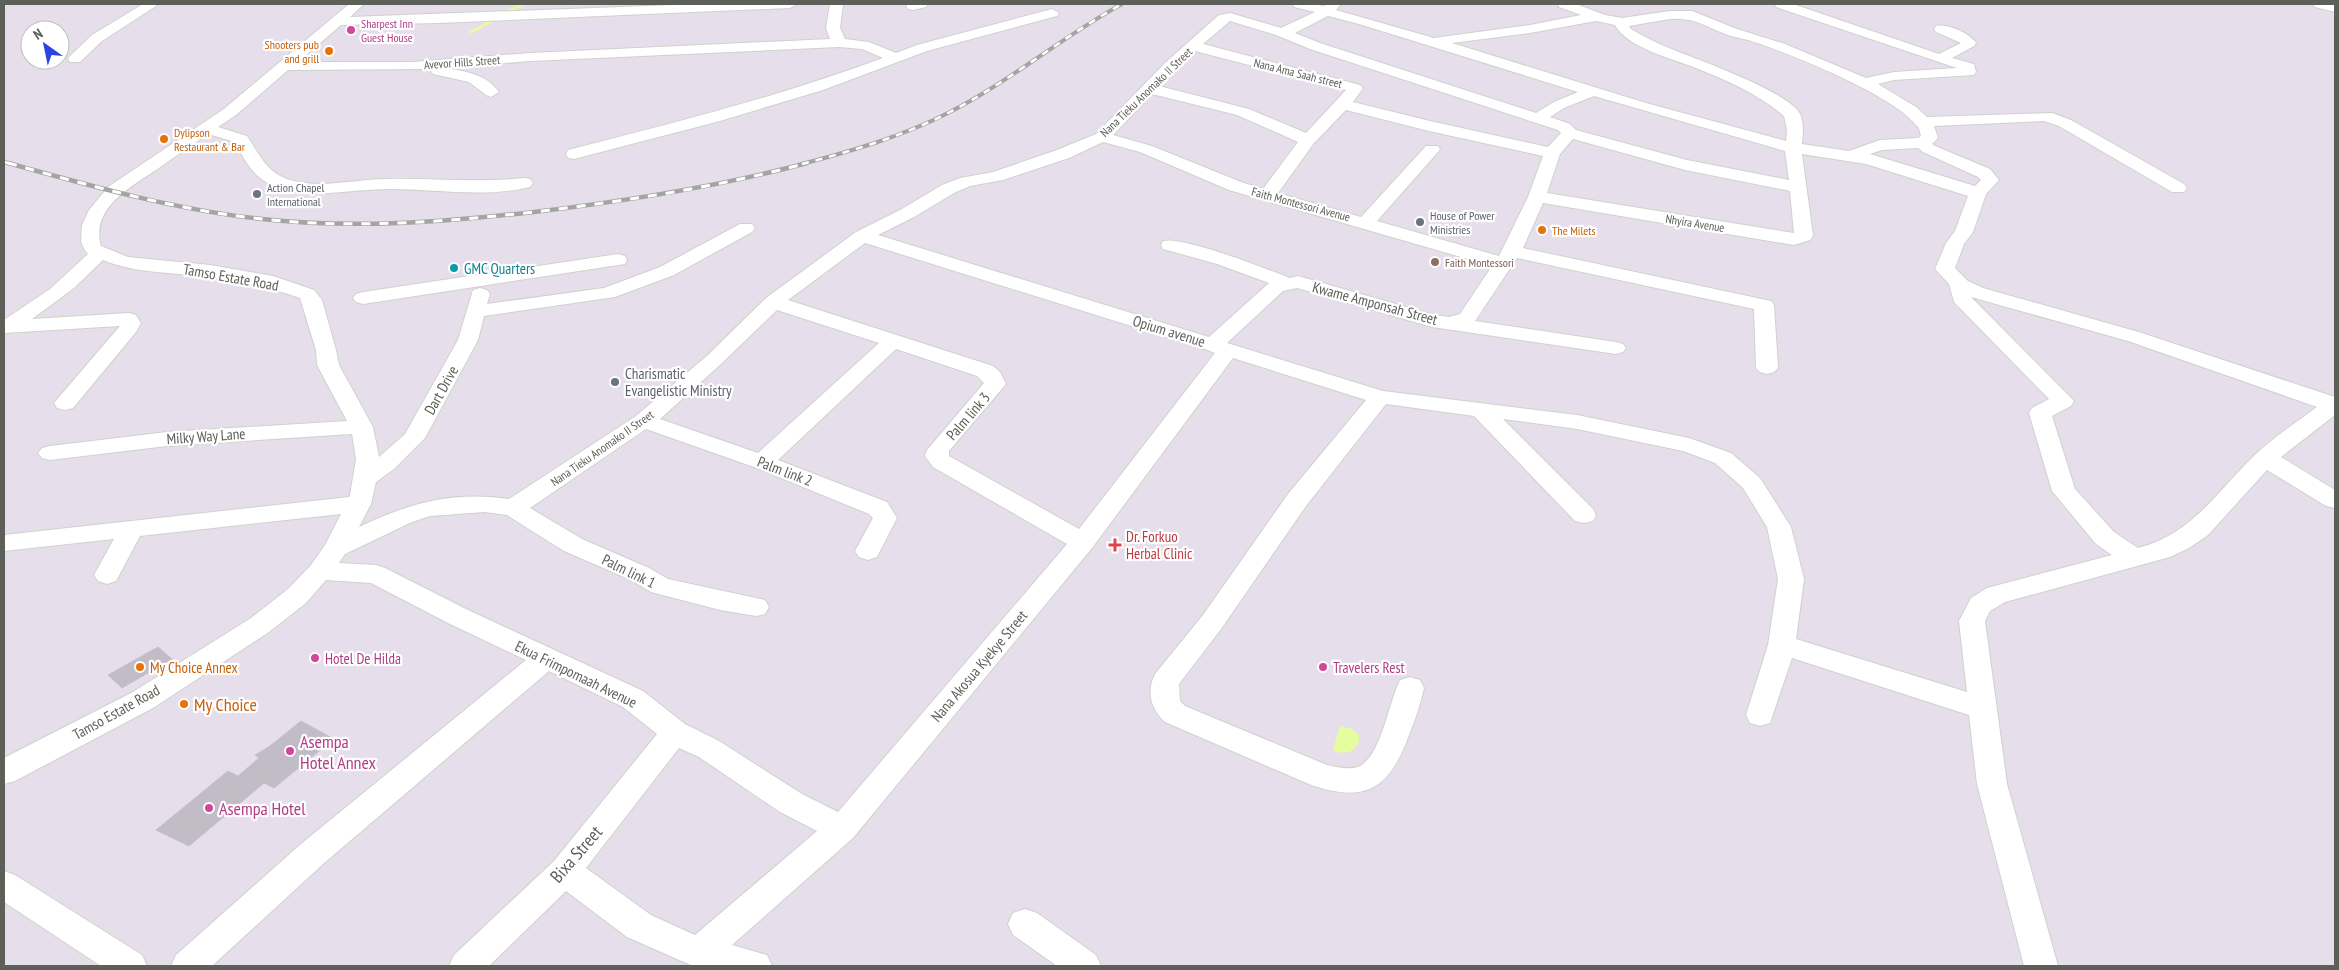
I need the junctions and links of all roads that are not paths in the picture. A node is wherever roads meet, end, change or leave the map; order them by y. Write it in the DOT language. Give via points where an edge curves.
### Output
graph roads {
  1 [pos="152,4"];
  2 [pos="357,4"];
  3 [pos="790,4"];
  4 [pos="836,4"];
  5 [pos="1299,4"];
  6 [pos="1564,4"];
  7 [pos="1781,4"];
  8 [pos="2320,4"];
  9 [pos="754,5"];
  10 [pos="649,6"];
  11 [pos="1330,8"];
  12 [pos="2335,8"];
  13 [pos="1052,13"];
  14 [pos="1598,16"];
  15 [pos="338,21"];
  16 [pos="1620,22"];
  17 [pos="1941,29"];
  18 [pos="1281,32"];
  19 [pos="1427,41"];
  20 [pos="839,43"];
  21 [pos="1193,46"];
  22 [pos="894,57"];
  23 [pos="75,59"];
  24 [pos="1942,60"];
  25 [pos="285,66"];
  26 [pos="412,66"];
  27 [pos="1865,83"];
  28 [pos="1148,88"];
  29 [pos="491,92"];
  30 [pos="1592,92"];
  31 [pos="1343,104"];
  32 [pos="1538,119"];
  33 [pos="1923,122"];
  34 [pos="206,129"];
  35 [pos="1570,133"];
  36 [pos="1102,137"];
  37 [pos="1308,140"];
  38 [pos="1922,143"];
  39 [pos="1793,148"];
  40 [pos="1432,149"];
  41 [pos="574,154"];
  42 [pos="1552,154"];
  43 [pos="1851,156"];
  44 [pos="524,184"];
  45 [pos="1798,187"];
  46 [pos="2178,188"];
  47 [pos="1978,193"];
  48 [pos="1267,195"];
  49 [pos="1537,198"];
  50 [pos="1366,222"];
  51 [pos="746,228"];
  52 [pos="862,236"];
  53 [pos="1170,245"];
  54 [pos="99,253"];
  55 [pos="1507,256"];
  56 [pos="618,260"];
  57 [pos="482,280"];
  58 [pos="1958,282"];
  59 [pos="1286,283"];
  60 [pos="363,298"];
  61 [pos="773,302"];
  62 [pos="477,310"];
  63 [pos="1450,323"];
  64 [pos="5,328"];
  65 [pos="893,341"];
  66 [pos="1220,347"];
  67 [pos="1616,348"];
  68 [pos="1767,368"];
  69 [pos="1380,397"];
  70 [pos="65,403"];
  71 [pos="2334,404"];
  72 [pos="1480,409"];
  73 [pos="644,421"];
  74 [pos="362,427"];
  75 [pos="50,453"];
  76 [pos="2265,458"];
  77 [pos="762,462"];
  78 [pos="365,479"];
  79 [pos="2335,500"];
  80 [pos="359,504"];
  81 [pos="513,508"];
  82 [pos="1584,515"];
  83 [pos="132,528"];
  84 [pos="1083,542"];
  85 [pos="4,543"];
  86 [pos="336,548"];
  87 [pos="868,552"];
  88 [pos="2134,558"];
  89 [pos="320,571"];
  90 [pos="107,575"];
  91 [pos="756,607"];
  92 [pos="1782,645"];
  93 [pos="547,658"];
  94 [pos="1410,688"];
  95 [pos="1981,708"];
  96 [pos="1760,714"];
  97 [pos="676,732"];
  98 [pos="4,772"];
  99 [pos="842,829"];
  100 [pos="565,871"];
  101 [pos="4,885"];
  102 [pos="1025,924"];
  103 [pos="699,953"];
  104 [pos="130,966"];
  105 [pos="188,966"];
  106 [pos="466,966"];
  107 [pos="755,966"];
  108 [pos="1084,966"];
  109 [pos="2041,966"];
  1 -- 23 [label="street" via="97,38"];
  2 -- 15 [label="street"];
  3 -- 9 [label="street"];
  4 -- 20 [label="street" via="833,28"];
  5 -- 11 [label="street"];
  6 -- 14 [label="street"];
  7 -- 24 [label="street"];
  8 -- 12 [label="street"];
  9 -- 10 [label="street"];
  10 -- 15 [label="street" via="440,19"];
  11 -- 18 [label="street"];
  11 -- 19 [label="street"];
  13 -- 22 [label="street"];
  14 -- 16 [label="street"];
  14 -- 19 [label="street" via="1509,32"];
  15 -- 25 [label="street"];
  16 -- 27 [label="street" via="1686,14 1763,40"];
  16 -- 39 [label="street" via="1625,32 1663,52 1702,65 1776,101 1792,114 1795,130"];
  17 -- 24 [label="street" via="1969,43 1964,48 1946,53"];
  18 -- 21 [label="street, Nana Tieku Anomako II Street" via="1230,17 1219,21"];
  18 -- 32 [label="street"];
  19 -- 30 [label="street"];
  20 -- 22 [label="street, Avevor Hills Street" via="864,45"];
  20 -- 26 [label="street, Avevor Hills Street"];
  21 -- 28 [label="street, Nana Tieku Anomako II Street"];
  21 -- 31 [label="street, Nana Ama Saah street" via="1355,88"];
  22 -- 41 [label="street" via="818,87 664,132"];
  24 -- 27 [label="street" via="1965,64 1971,70 1966,74 1939,72 1894,76"];
  25 -- 26 [label="street, Avevor Hills Street"];
  25 -- 34 [label="street"];
  26 -- 29 [label="street" via="477,80"];
  27 -- 33 [label="street" via="1881,90"];
  28 -- 36 [label="street, Nana Tieku Anomako II Street"];
  28 -- 37 [label="street" via="1243,112"];
  30 -- 32 [label="street"];
  30 -- 39 [label="street"];
  31 -- 37 [label="street, Nana Ama Saah street"];
  31 -- 42 [label="street"];
  32 -- 35 [label="street" via="1564,127"];
  33 -- 38 [label="street" via="1931,133"];
  33 -- 46 [label="street" via="2046,116 2065,123"];
  34 -- 44 [label="street" via="241,139 266,175 279,182 328,189 387,184 484,187"];
  34 -- 54 [label="street" via="107,198 89,233 93,249"];
  35 -- 42 [label="street, Kwame Amponsah Street"];
  35 -- 45 [label="street" via="1685,165"];
  36 -- 48 [label="street, Faith Montessori Avenue" via="1146,149 1235,186"];
  36 -- 52 [label="street, Nana Tieku Anomako II Street" via="998,176 948,189"];
  37 -- 48 [label="street, Nana Ama Saah street"];
  38 -- 43 [label="street" via="1880,145"];
  38 -- 47 [label="street" via="1934,152 1988,176 1990,180"];
  39 -- 43 [label="street"];
  39 -- 45 [label="street"];
  40 -- 50 [label="street"];
  42 -- 49 [label="street, Kwame Amponsah Street"];
  43 -- 47 [label="street"];
  45 -- 49 [label="street, Nhyira Avenue" via="1804,236 1794,239"];
  47 -- 58 [label="street" via="1964,232 1955,243 1945,268"];
  48 -- 50 [label="street, Faith Montessori Avenue"];
  49 -- 55 [label="street, Kwame Amponsah Street"];
  50 -- 55 [label="street, Faith Montessori Avenue"];
  51 -- 62 [label="street" via="667,271 608,293"];
  52 -- 61 [label="street, Nana Tieku Anomako II Street"];
  52 -- 66 [label="street, Opium avenue"];
  53 -- 59 [label="street, Kwame Amponsah Street" via="1224,260"];
  54 -- 64 [label="street" via="78,277 46,303"];
  54 -- 74 [label="street, Tamso Estate Road" via="124,262 273,282 307,294 316,307 328,365"];
  55 -- 63 [label="street, Kwame Amponsah Street" via="1467,318"];
  55 -- 68 [label="street, Faith Montessori Avenue" via="1764,305"];
  56 -- 57 [label="street"];
  57 -- 60 [label="street"];
  57 -- 62 [label="street, Dart Drive"];
  58 -- 71 [label="street" via="1976,292 2135,337"];
  58 -- 88 [label="street" via="1961,298 2063,401 2040,413 2064,491 2105,538"];
  59 -- 63 [label="street, Kwame Amponsah Street" via="1298,282 1432,321"];
  59 -- 66 [label="street" via="1277,286"];
  61 -- 65 [label="street, Palm link 3"];
  61 -- 73 [label="street, Nana Tieku Anomako II Street" via="715,359"];
  62 -- 78 [label="street, Dart Drive" via="468,340 414,438"];
  63 -- 67 [label="street"];
  64 -- 70 [label="street" via="129,319 129,328"];
  65 -- 77 [label="street"];
  65 -- 84 [label="street, Palm link 3" via="985,371 995,384 938,450 941,462"];
  66 -- 69 [label="street, Opium avenue"];
  66 -- 84 [label="street, Nana Akosua Kyekye Street"];
  69 -- 72 [label="street, Opium avenue"];
  69 -- 94 [label="street" via="1297,500 1212,622 1165,682 1164,696 1167,707 1175,714 1322,776 1358,780 1380,767 1405,712"];
  71 -- 76 [label="street"];
  72 -- 82 [label="street"];
  72 -- 92 [label="street, Opium avenue" via="1577,422 1689,445 1723,458 1752,483 1779,527 1791,580"];
  73 -- 77 [label="street, Palm link 2"];
  73 -- 81 [label="street, Nana Tieku Anomako II Street"];
  74 -- 75 [label="street, Milky Way Lane" via="209,434"];
  74 -- 78 [label="street, Tamso Estate Road" via="368,459"];
  76 -- 79 [label="street"];
  76 -- 88 [label="street" via="2198,528 2180,542"];
  77 -- 87 [label="street, Palm link 2" via="878,508 885,518"];
  78 -- 80 [label="street, Tamso Estate Road"];
  80 -- 83 [label="street"];
  80 -- 86 [label="street, Tamso Estate Road"];
  81 -- 86 [label="street" via="485,504 429,508 402,516"];
  81 -- 91 [label="street, Palm link 1" via="574,545 660,586"];
  83 -- 85 [label="street"];
  83 -- 90 [label="street"];
  84 -- 99 [label="street, Nana Akosua Kyekye Street"];
  86 -- 89 [label="street, Tamso Estate Road"];
  88 -- 95 [label="street" via="1996,595 1980,605 1972,621"];
  89 -- 93 [label="street, Ekua Frimpomaah Avenue" via="376,574"];
  89 -- 98 [label="street, Tamso Estate Road" via="297,596 260,625 151,694"];
  92 -- 95 [label="street"];
  92 -- 96 [label="street, Opium avenue"];
  93 -- 97 [label="street, Ekua Frimpomaah Avenue" via="633,699"];
  93 -- 105 [label="street" via="312,854"];
  95 -- 109 [label="street" via="1992,784"];
  97 -- 99 [label="street, Ekua Frimpomaah Avenue" via="709,749 791,803"];
  97 -- 100 [label="street, Bixa Street"];
  99 -- 103 [label="street, Nana Akosua Kyekye Street"];
  100 -- 103 [label="street" via="639,926"];
  100 -- 106 [label="street, Bixa Street"];
  101 -- 104 [label="street"];
  102 -- 108 [label="street"];
  103 -- 107 [label="street"];
}
